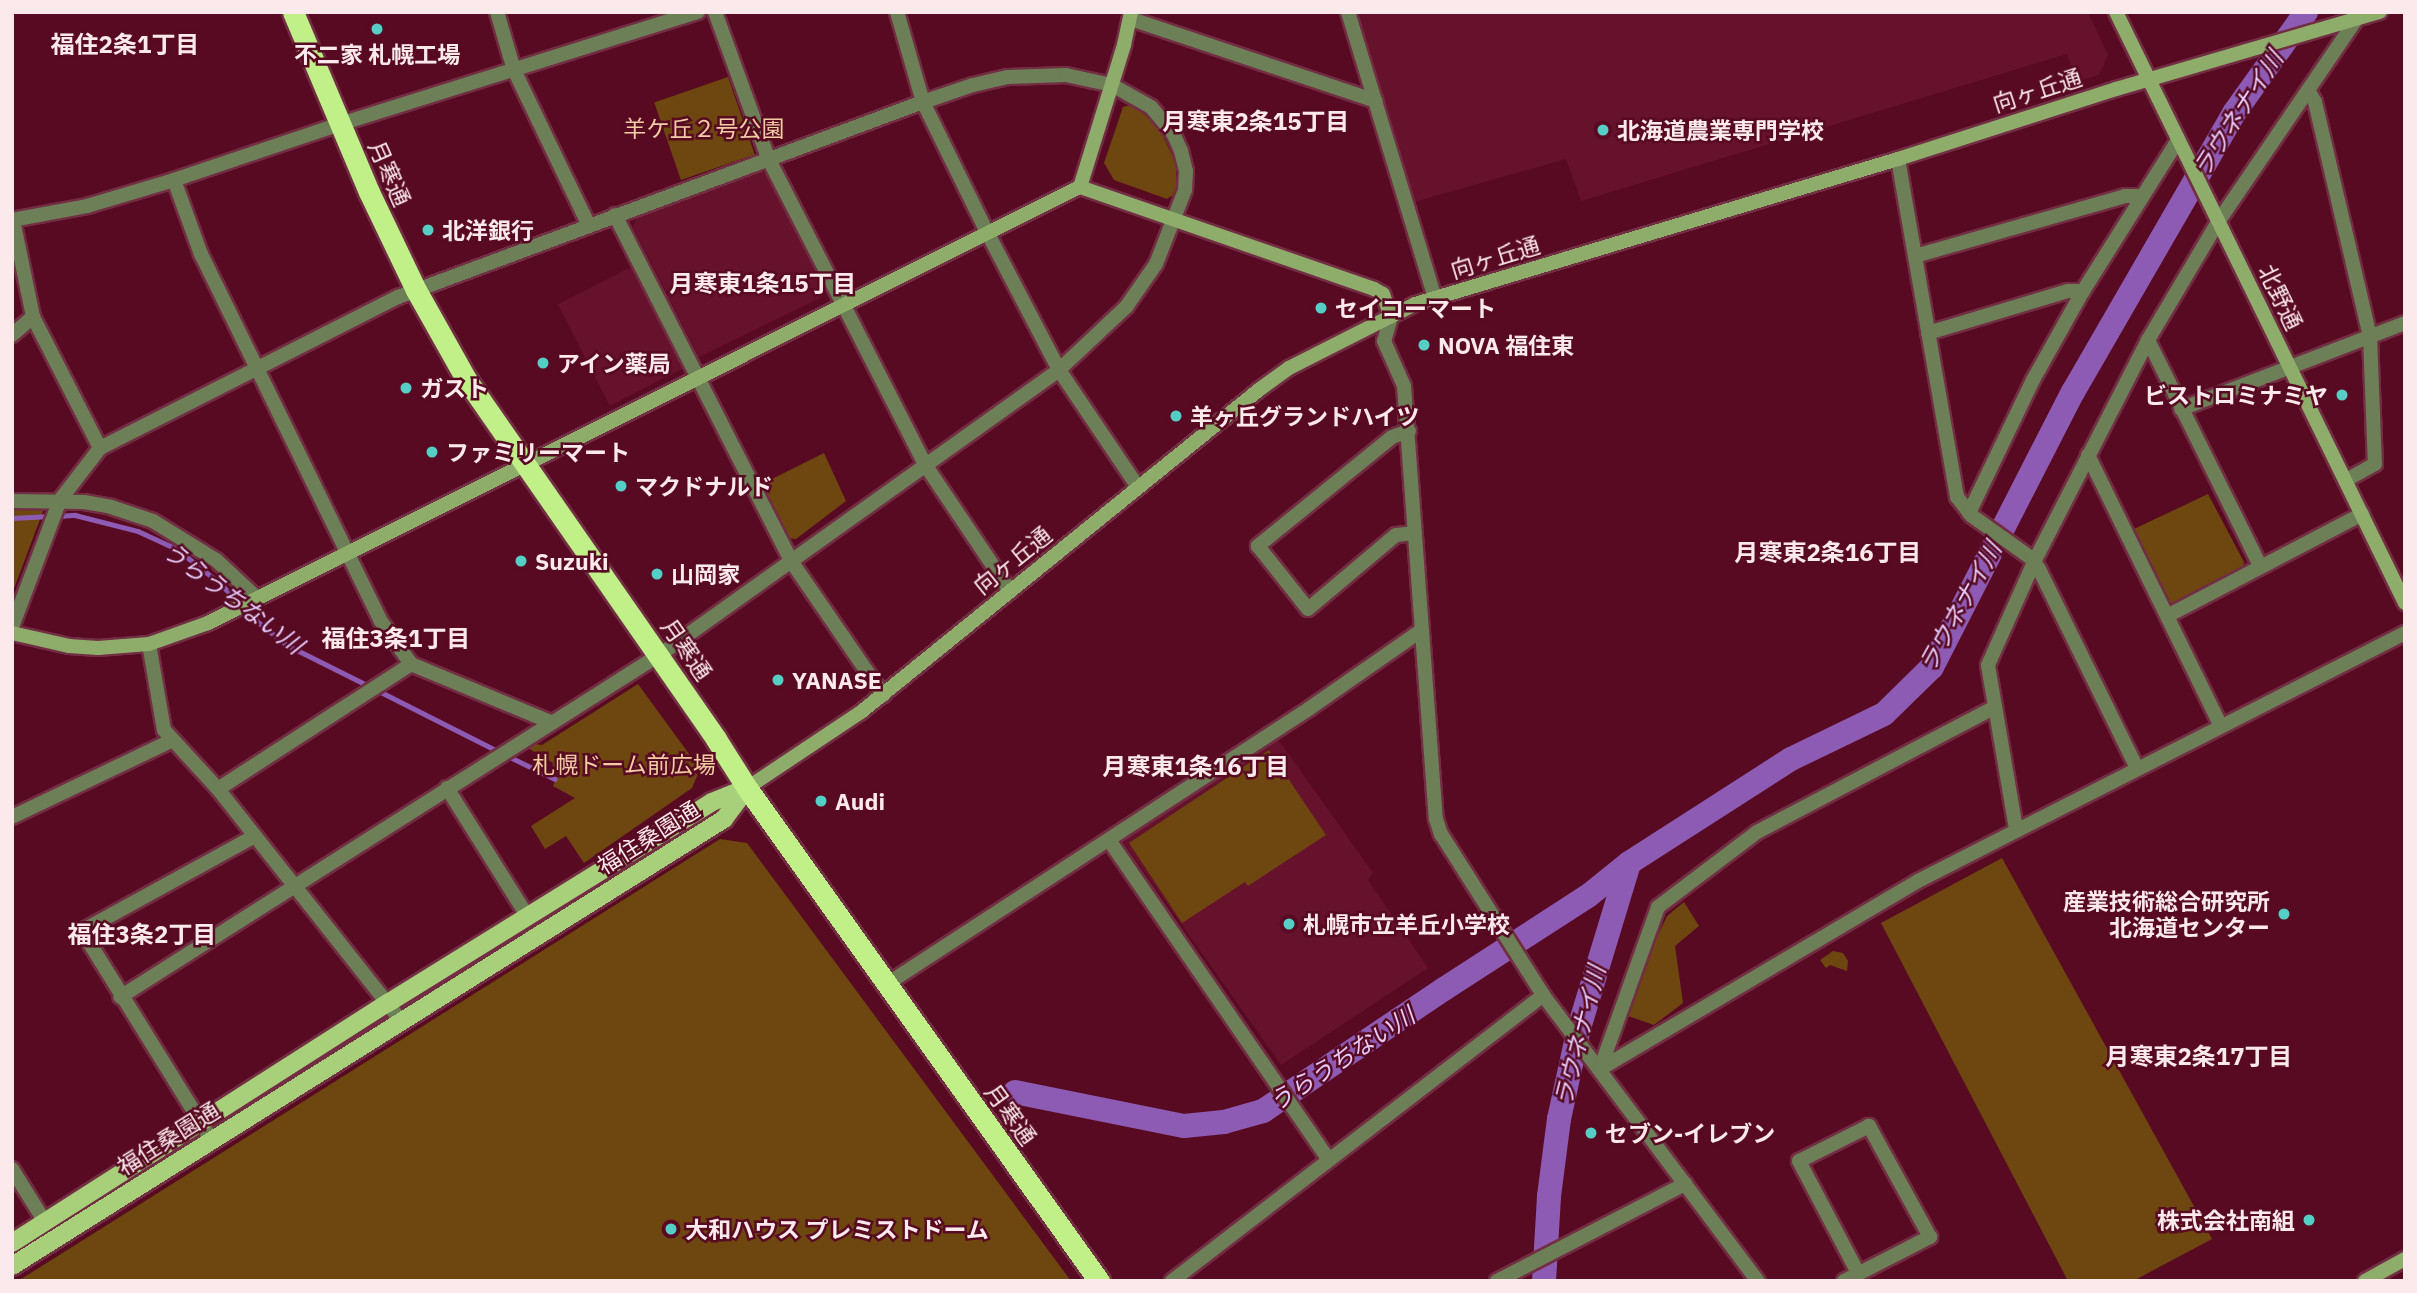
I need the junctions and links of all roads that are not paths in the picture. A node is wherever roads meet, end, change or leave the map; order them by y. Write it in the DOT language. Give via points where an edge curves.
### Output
graph roads {
  1 [pos="293,12"];
  2 [pos="497,12"];
  3 [pos="698,12"];
  4 [pos="715,12"];
  5 [pos="897,12"];
  6 [pos="1348,12"];
  7 [pos="2116,12"];
  8 [pos="2380,12"];
  9 [pos="1131,15"];
  10 [pos="2356,19"];
  11 [pos="514,69"];
  12 [pos="2150,79"];
  13 [pos="1112,85"];
  14 [pos="2308,90"];
  15 [pos="1376,101"];
  16 [pos="923,102"];
  17 [pos="340,124"];
  18 [pos="2181,144"];
  19 [pos="768,158"];
  20 [pos="1898,159"];
  21 [pos="174,180"];
  22 [pos="1080,187"];
  23 [pos="2140,195"];
  24 [pos="615,215"];
  25 [pos="2217,218"];
  26 [pos="1176,219"];
  27 [pos="13,220"];
  28 [pos="588,224"];
  29 [pos="987,232"];
  30 [pos="1915,256"];
  31 [pos="416,290"];
  32 [pos="2083,291"];
  33 [pos="1435,298"];
  34 [pos="843,304"];
  35 [pos="33,317"];
  36 [pos="1391,317"];
  37 [pos="2405,323"];
  38 [pos="1928,333"];
  39 [pos="12,335"];
  40 [pos="2370,336"];
  41 [pos="2148,340"];
  42 [pos="2290,366"];
  43 [pos="258,369"];
  44 [pos="1059,370"];
  45 [pos="697,377"];
  46 [pos="2181,409"];
  47 [pos="1409,431"];
  48 [pos="100,448"];
  49 [pos="2088,454"];
  50 [pos="524,464"];
  51 [pos="926,466"];
  52 [pos="2346,480"];
  53 [pos="1138,487"];
  54 [pos="12,500"];
  55 [pos="59,503"];
  56 [pos="1969,513"];
  57 [pos="2362,514"];
  58 [pos="1415,533"];
  59 [pos="348,553"];
  60 [pos="791,561"];
  61 [pos="2034,562"];
  62 [pos="2259,566"];
  63 [pos="1010,591"];
  64 [pos="252,599"];
  65 [pos="2405,603"];
  66 [pos="2169,615"];
  67 [pos="12,627"];
  68 [pos="1422,630"];
  69 [pos="12,633"];
  70 [pos="2405,633"];
  71 [pos="149,644"];
  72 [pos="659,655"];
  73 [pos="411,664"];
  74 [pos="883,695"];
  75 [pos="1995,707"];
  76 [pos="550,722"];
  77 [pos="2221,726"];
  78 [pos="173,740"];
  79 [pos="2137,768"];
  80 [pos="447,788"];
  81 [pos="747,788"];
  82 [pos="218,789"];
  83 [pos="14,815"];
  84 [pos="2016,830"];
  85 [pos="255,836"];
  86 [pos="1109,840"];
  87 [pos="294,886"];
  88 [pos="528,917"];
  89 [pos="887,984"];
  90 [pos="1543,995"];
  91 [pos="120,997"];
  92 [pos="388,1003"];
  93 [pos="401,1021"];
  94 [pos="1600,1069"];
  95 [pos="200,1124"];
  96 [pos="211,1139"];
  97 [pos="1329,1160"];
  98 [pos="12,1169"];
  99 [pos="1685,1184"];
  100 [pos="45,1222"];
  101 [pos="12,1243"];
  102 [pos="2405,1259"];
  103 [pos="12,1266"];
  104 [pos="1862,1275"];
  105 [pos="1099,1281"];
  106 [pos="1172,1281"];
  107 [pos="1497,1281"];
  108 [pos="1758,1281"];
  109 [pos="1844,1281"];
  110 [pos="2365,1281"];
  1 -- 17 [label="highway, 月寒通"];
  2 -- 11 [label="street"];
  3 -- 11 [label="street"];
  4 -- 19 [label="street"];
  5 -- 16 [label="street"];
  6 -- 15 [label="street"];
  7 -- 12 [label="street, 北野通"];
  8 -- 10 [label="street, 向ヶ丘通"];
  9 -- 13 [label="street"];
  9 -- 15 [label="street"];
  10 -- 12 [label="street, 向ヶ丘通"];
  10 -- 14 [label="street"];
  11 -- 17 [label="street"];
  11 -- 28 [label="street"];
  12 -- 18 [label="street, 北野通"];
  12 -- 20 [label="street, 向ヶ丘通"];
  13 -- 16 [label="street" via="1066,75 1008,77"];
  13 -- 22 [label="street"];
  13 -- 26 [label="street" via="1152,107 1173,133 1186,171"];
  14 -- 25 [label="street"];
  14 -- 40 [label="street" via="2315,102"];
  15 -- 33 [label="street"];
  16 -- 19 [label="street"];
  16 -- 29 [label="street"];
  17 -- 21 [label="street"];
  17 -- 31 [label="highway, 月寒通"];
  18 -- 23 [label="street"];
  18 -- 25 [label="street, 北野通"];
  19 -- 24 [label="street"];
  19 -- 34 [label="street"];
  20 -- 30 [label="street"];
  20 -- 33 [label="street, 向ヶ丘通"];
  21 -- 27 [label="street" via="87,206"];
  21 -- 43 [label="street" via="201,254"];
  22 -- 26 [label="street"];
  22 -- 29 [label="street"];
  23 -- 30 [label="street"];
  23 -- 32 [label="street"];
  24 -- 28 [label="street"];
  24 -- 45 [label="street"];
  25 -- 41 [label="street"];
  25 -- 42 [label="street, 北野通"];
  26 -- 36 [label="street" via="1374,289 1383,294"];
  26 -- 44 [label="street" via="1156,264 1126,307"];
  27 -- 35 [label="street"];
  28 -- 31 [label="street"];
  29 -- 34 [label="street"];
  29 -- 44 [label="street"];
  30 -- 38 [label="street"];
  31 -- 43 [label="street"];
  31 -- 50 [label="highway, 月寒通" via="466,379"];
  32 -- 38 [label="street" via="2068,291"];
  32 -- 56 [label="street" via="2033,380"];
  33 -- 36 [label="street, 向ヶ丘通"];
  34 -- 45 [label="street"];
  34 -- 51 [label="street"];
  35 -- 39 [label="street"];
  35 -- 48 [label="street"];
  36 -- 47 [label="street" via="1384,341 1404,386"];
  36 -- 53 [label="street, 向ヶ丘通" via="1289,368"];
  37 -- 40 [label="street"];
  38 -- 56 [label="street" via="1957,497"];
  40 -- 42 [label="street"];
  40 -- 52 [label="street" via="2375,464"];
  41 -- 46 [label="street"];
  41 -- 49 [label="street"];
  42 -- 46 [label="street"];
  42 -- 52 [label="street, 北野通"];
  43 -- 48 [label="street"];
  43 -- 59 [label="street"];
  44 -- 51 [label="street"];
  44 -- 53 [label="street"];
  45 -- 50 [label="street"];
  45 -- 60 [label="street"];
  46 -- 62 [label="street"];
  47 -- 58 [label="street"];
  47 -- 58 [label="street" via="1392,437 1258,546 1308,609 1396,535"];
  48 -- 55 [label="street"];
  49 -- 61 [label="street"];
  49 -- 66 [label="street"];
  50 -- 59 [label="street"];
  50 -- 72 [label="highway, 月寒通"];
  51 -- 60 [label="street"];
  51 -- 63 [label="street"];
  52 -- 57 [label="street, 北野通"];
  53 -- 63 [label="street, 向ヶ丘通"];
  54 -- 55 [label="street"];
  55 -- 64 [label="street" via="111,507 153,521 216,560"];
  55 -- 67 [label="street"];
  56 -- 61 [label="street"];
  57 -- 62 [label="street"];
  57 -- 65 [label="street, 北野通"];
  58 -- 68 [label="street"];
  59 -- 64 [label="street"];
  59 -- 73 [label="street" via="380,620"];
  60 -- 72 [label="street"];
  60 -- 74 [label="street"];
  61 -- 75 [label="street" via="1988,664"];
  61 -- 79 [label="street"];
  62 -- 66 [label="street"];
  63 -- 74 [label="street, 向ヶ丘通"];
  64 -- 71 [label="street" via="208,623"];
  66 -- 77 [label="street"];
  68 -- 86 [label="street"];
  68 -- 90 [label="street" via="1436,819 1441,834"];
  69 -- 71 [label="street" via="98,649"];
  70 -- 77 [label="street"];
  71 -- 78 [label="street" via="164,730"];
  72 -- 76 [label="street"];
  72 -- 81 [label="highway, 月寒通"];
  73 -- 76 [label="street"];
  73 -- 82 [label="street"];
  74 -- 81 [label="street, 向ヶ丘通"];
  75 -- 84 [label="street"];
  75 -- 94 [label="street" via="1757,832 1658,907"];
  76 -- 80 [label="street"];
  77 -- 79 [label="street"];
  78 -- 82 [label="street"];
  78 -- 83 [label="street"];
  79 -- 84 [label="street"];
  80 -- 87 [label="street"];
  80 -- 88 [label="street"];
  81 -- 88 [label="main road, 福住桑園通" via="712,802"];
  81 -- 89 [label="highway, 月寒通"];
  81 -- 93 [label="main road, 福住桑園通" via="724,819"];
  82 -- 85 [label="street"];
  84 -- 94 [label="street" via="1853,917"];
  85 -- 87 [label="street"];
  85 -- 91 [label="street" via="82,931"];
  86 -- 89 [label="street"];
  86 -- 97 [label="street"];
  87 -- 91 [label="street"];
  87 -- 92 [label="street"];
  88 -- 92 [label="main road, 福住桑園通"];
  89 -- 105 [label="highway, 月寒通"];
  90 -- 94 [label="street"];
  90 -- 97 [label="street"];
  91 -- 95 [label="street"];
  92 -- 93 [label="street"];
  92 -- 95 [label="main road, 福住桑園通"];
  93 -- 96 [label="main road, 福住桑園通"];
  94 -- 99 [label="street"];
  95 -- 96 [label="street"];
  95 -- 100 [label="main road, 福住桑園通"];
  96 -- 103 [label="main road, 福住桑園通"];
  97 -- 106 [label="street"];
  98 -- 100 [label="street"];
  99 -- 107 [label="street"];
  99 -- 108 [label="street"];
  100 -- 101 [label="main road, 福住桑園通"];
  102 -- 110 [label="street"];
  104 -- 104 [label="street" via="1799,1161 1868,1126 1930,1237"];
  104 -- 109 [label="street"];
}
